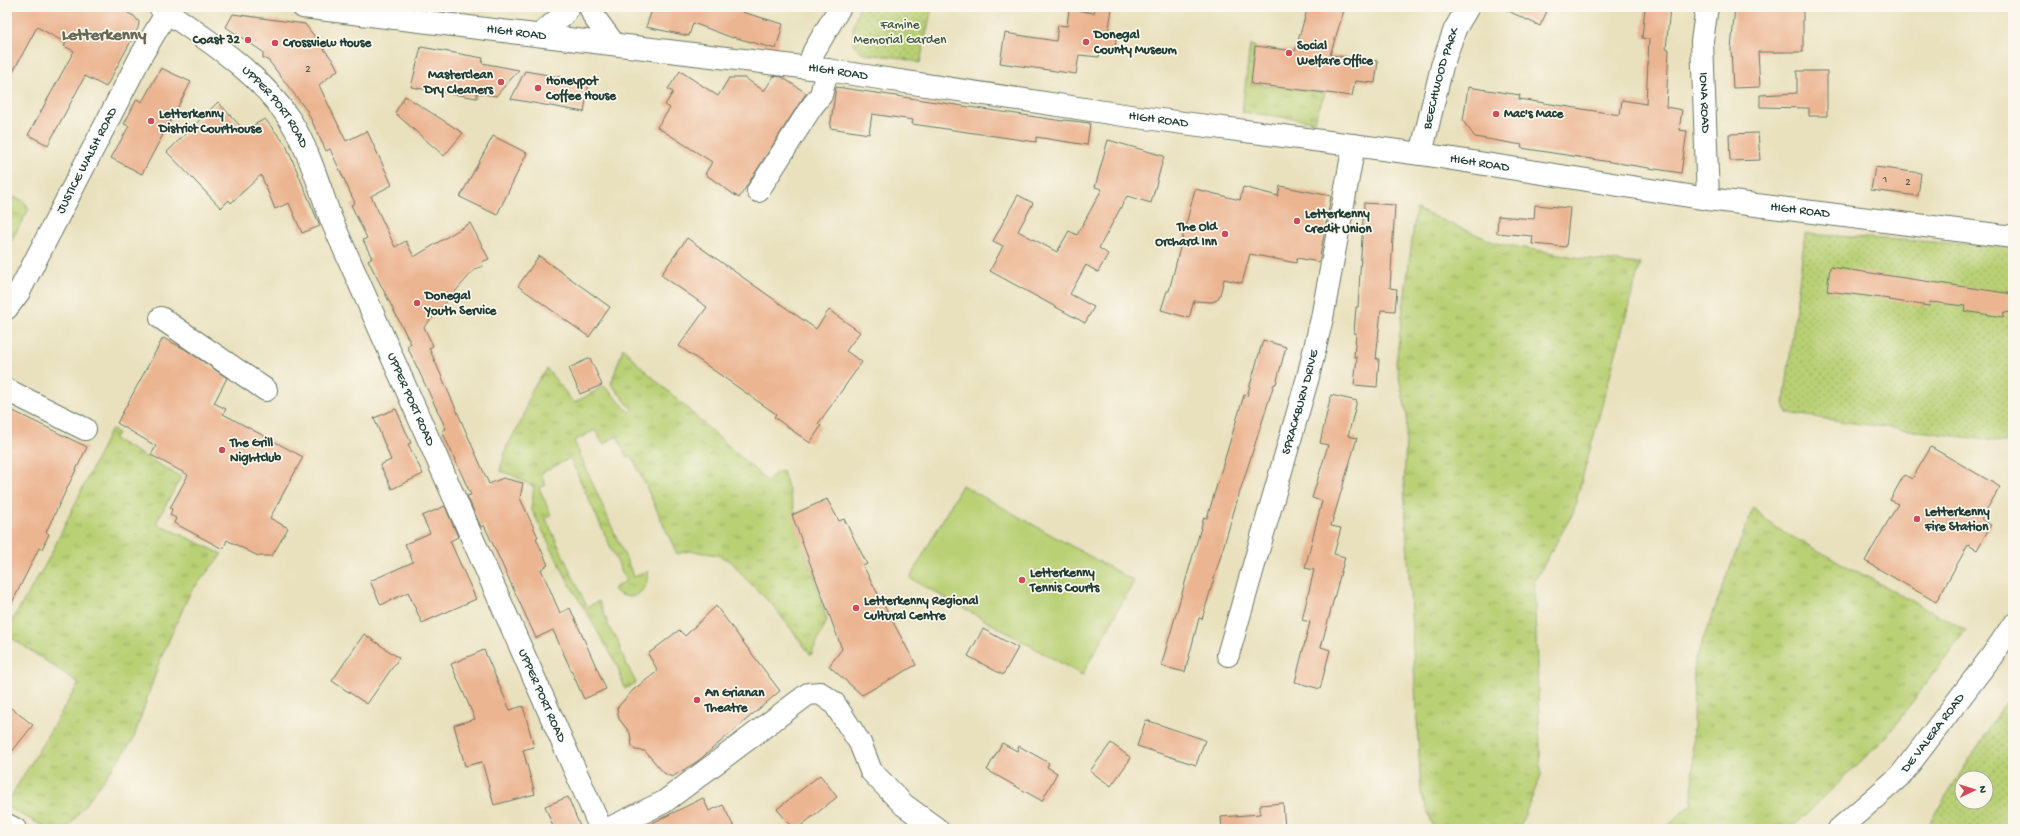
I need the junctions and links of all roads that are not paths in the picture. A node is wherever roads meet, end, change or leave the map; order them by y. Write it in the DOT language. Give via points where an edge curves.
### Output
graph roads {
  1 [pos="303,7"];
  2 [pos="569,7"];
  3 [pos="590,7"];
  4 [pos="840,7"];
  5 [pos="1468,7"];
  6 [pos="1707,7"];
  7 [pos="168,9"];
  8 [pos="334,9"];
  9 [pos="540,35"];
  10 [pos="614,44"];
  11 [pos="817,68"];
  12 [pos="1354,145"];
  13 [pos="1421,154"];
  14 [pos="758,191"];
  15 [pos="1708,199"];
  16 [pos="2013,237"];
  17 [pos="7,308"];
  18 [pos="161,318"];
  19 [pos="7,390"];
  20 [pos="266,390"];
  21 [pos="85,429"];
  22 [pos="2013,625"];
  23 [pos="1228,655"];
  24 [pos="7,825"];
  25 [pos="14,829"];
  26 [pos="600,829"];
  27 [pos="608,829"];
  28 [pos="937,829"];
  29 [pos="1840,829"];
  1 -- 8 [label="street, HIGH ROAD"];
  2 -- 9 [label="street"];
  3 -- 10 [label="street" via="594,17"];
  4 -- 11 [label="street" via="814,51"];
  5 -- 13 [label="street, BEECHWOOD PARK" via="1455,29 1442,66"];
  6 -- 15 [label="street, IONA ROAD" via="1702,41"];
  7 -- 17 [label="street, JUSTICE WALSH ROAD" via="19,292"];
  7 -- 26 [label="street, UPPER PORT ROAD" via="247,72 290,121 310,161 334,226"];
  8 -- 9 [label="street, HIGH ROAD"];
  9 -- 10 [label="street, HIGH ROAD"];
  10 -- 11 [label="street, HIGH ROAD"];
  11 -- 12 [label="street, HIGH ROAD" via="1130,116"];
  11 -- 14 [label="street" via="821,95"];
  12 -- 13 [label="street, HIGH ROAD"];
  12 -- 23 [label="street, SPRACKBURN DRIVE" via="1322,318 1308,377"];
  13 -- 15 [label="street, HIGH ROAD"];
  15 -- 16 [label="street, HIGH ROAD"];
  18 -- 20 [label="street"];
  19 -- 21 [label="street"];
  22 -- 29 [label="street, DE VALERA ROAD" via="1991,658 1901,775"];
  24 -- 25 [label="street"];
  27 -- 28 [label="street" via="664,802 808,694 820,693 834,703 843,716 860,743 871,770 904,805"];
}
